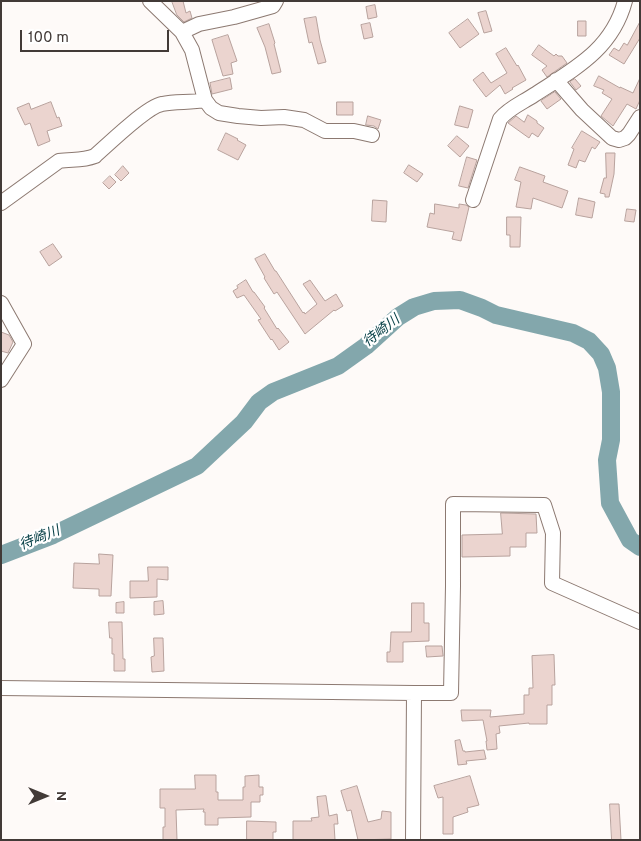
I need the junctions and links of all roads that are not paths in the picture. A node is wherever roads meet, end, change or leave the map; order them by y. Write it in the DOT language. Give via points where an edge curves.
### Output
graph roads {
  1 [pos="150,1"];
  2 [pos="276,1"];
  3 [pos="625,1"];
  4 [pos="182,32"];
  5 [pos="556,80"];
  6 [pos="205,100"];
  7 [pos="640,117"];
  8 [pos="372,136"];
  9 [pos="473,200"];
  10 [pos="1,203"];
  11 [pos="1,303"];
  12 [pos="1,380"];
  13 [pos="640,622"];
  14 [pos="1,688"];
  15 [pos="414,693"];
  16 [pos="413,840"];
  1 -- 4 [label="street"];
  2 -- 4 [label="street" via="272,6 199,24"];
  3 -- 5 [label="street" via="612,31 597,51"];
  4 -- 6 [label="street" via="192,50"];
  5 -- 7 [label="street" via="612,138 625,138"];
  5 -- 9 [label="street" via="500,119"];
  6 -- 8 [label="street" via="219,113 304,120 324,131 354,131"];
  6 -- 10 [label="street" via="160,104 150,109 95,156 59,161"];
  11 -- 12 [label="street" via="24,344"];
  13 -- 15 [label="street" via="552,583 553,533 544,505 453,504 451,693"];
  14 -- 15 [label="street"];
  15 -- 16 [label="street"];
}
